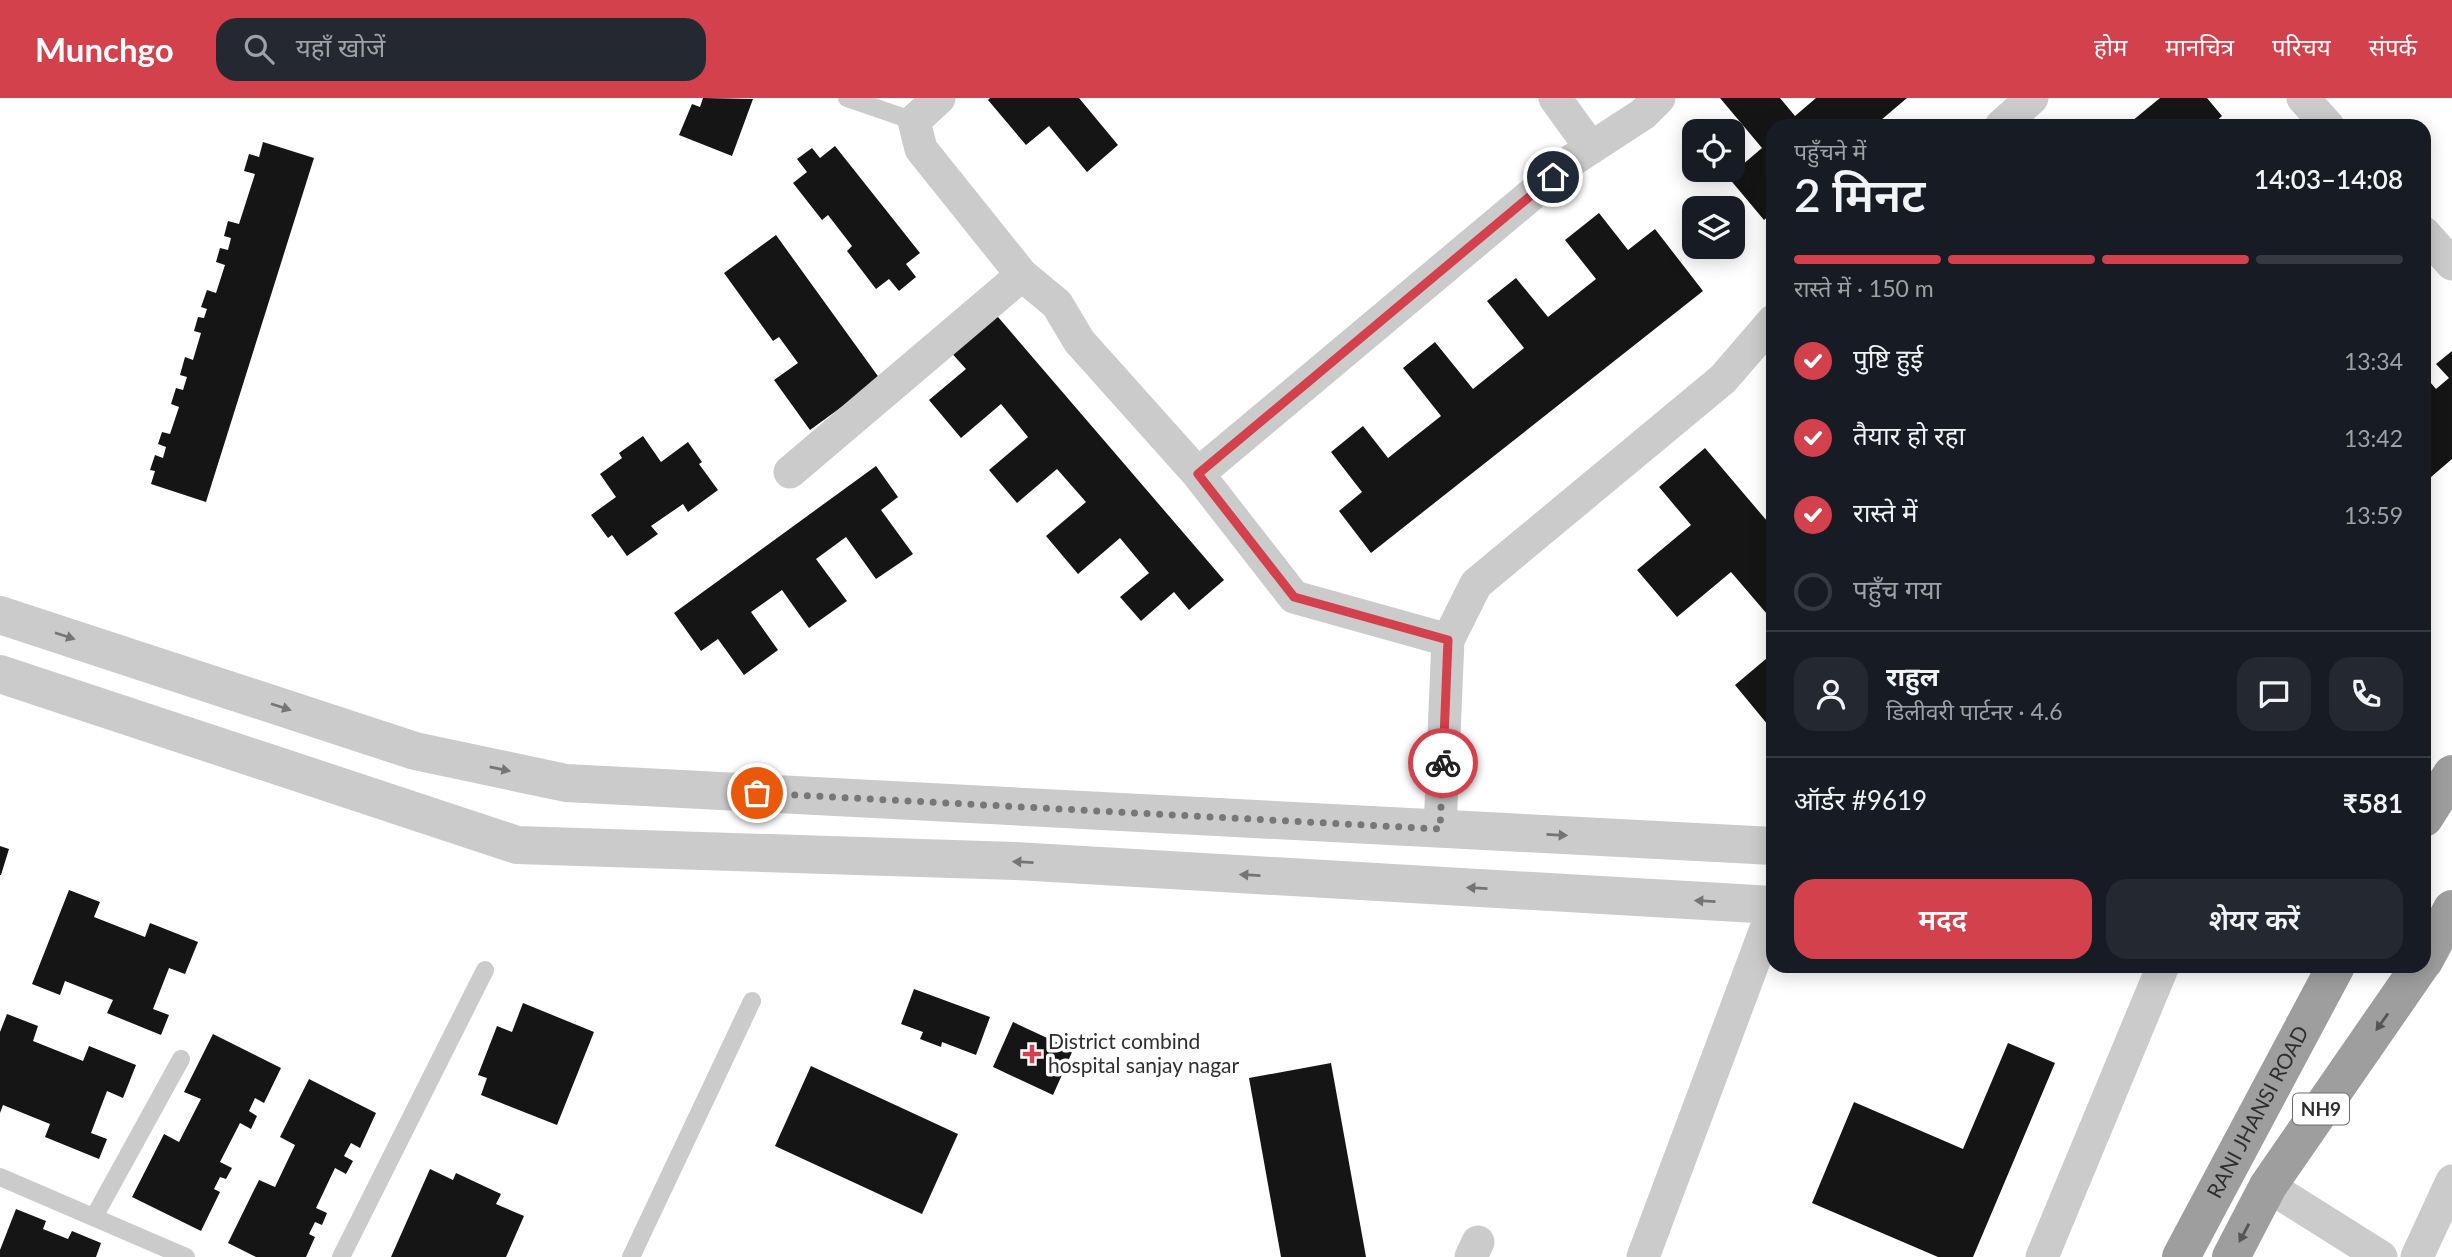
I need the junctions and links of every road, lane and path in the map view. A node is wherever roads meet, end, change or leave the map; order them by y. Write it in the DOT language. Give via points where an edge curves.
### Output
graph roads {
  1 [pos="847,98"];
  2 [pos="939,98"];
  3 [pos="1555,98"];
  4 [pos="1659,98"];
  5 [pos="2032,98"];
  6 [pos="2303,98"];
  7 [pos="2009,119"];
  8 [pos="2322,119"];
  9 [pos="914,121"];
  10 [pos="1591,148"];
  11 [pos="2431,241"];
  12 [pos="2452,264"];
  13 [pos="1022,275"];
  14 [pos="1766,329"];
  15 [pos="790,472"];
  16 [pos="1198,474"];
  17 [pos="0,615"];
  18 [pos="1448,640"];
  19 [pos="0,674"];
  20 [pos="2452,774"];
  21 [pos="2431,807"];
  22 [pos="1440,829"];
  23 [pos="1766,846"];
  24 [pos="1766,908"];
  25 [pos="2452,909"];
  26 [pos="1766,927"];
  27 [pos="2431,948"];
  28 [pos="485,970"];
  29 [pos="2160,973"];
  30 [pos="2332,973"];
  31 [pos="2415,973"];
  32 [pos="752,1001"];
  33 [pos="181,1059"];
  34 [pos="0,1177"];
  35 [pos="2452,1181"];
  36 [pos="2268,1186"];
  37 [pos="94,1217"];
  38 [pos="186,1257"];
  39 [pos="341,1257"];
  40 [pos="631,1257"];
  41 [pos="1643,1257"];
  42 [pos="2042,1257"];
  43 [pos="2181,1257"];
  44 [pos="2231,1257"];
  45 [pos="2381,1257"];
  46 [pos="2417,1257"];
  1 -- 9 [label="lane"];
  2 -- 9 [label="street"];
  3 -- 10 [label="street"];
  4 -- 10 [label="street"];
  5 -- 7 [label="street"];
  6 -- 8 [label="street"];
  9 -- 13 [label="street" via="921,149"];
  10 -- 16 [label="street"];
  11 -- 12 [label="street"];
  13 -- 15 [label="street"];
  13 -- 16 [label="street" via="1057,304 1079,341"];
  14 -- 18 [label="street" via="1723,379 1476,584"];
  16 -- 18 [label="street" via="1294,597"];
  17 -- 22 [label="street, one-way" via="415,751 566,783"];
  18 -- 22 [label="street"];
  24 -- 19 [label="street, one-way" via="1015,861 517,845"];
  20 -- 21 [label="highway"];
  22 -- 23 [label="street, one-way"];
  25 -- 27 [label="highway"];
  26 -- 41 [label="street"];
  28 -- 39 [label="lane"];
  29 -- 42 [label="street"];
  30 -- 43 [label="highway, RANI JHANSI ROAD / NH9"];
  31 -- 36 [label="highway, RANI JHANSI ROAD / NH9, one-way"];
  32 -- 40 [label="lane"];
  33 -- 37 [label="lane"];
  34 -- 37 [label="lane"];
  35 -- 46 [label="street"];
  36 -- 44 [label="highway, RANI JHANSI ROAD / NH9, one-way"];
  36 -- 45 [label="street"];
  37 -- 38 [label="lane"];
}
